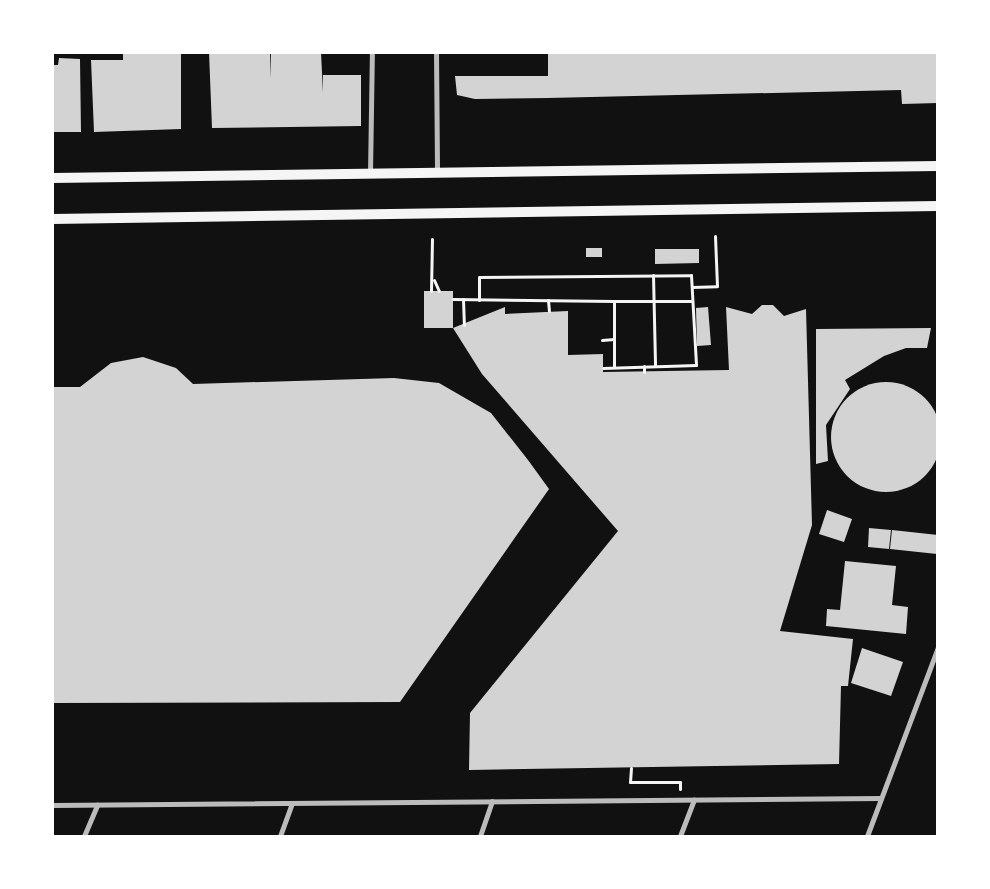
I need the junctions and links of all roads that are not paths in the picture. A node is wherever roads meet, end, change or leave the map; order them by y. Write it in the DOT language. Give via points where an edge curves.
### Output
graph roads {
  1 [pos="372,52"];
  2 [pos="436,52"];
  3 [pos="938,166"];
  4 [pos="438,173"];
  5 [pos="370,174"];
  6 [pos="52,178"];
  7 [pos="938,206"];
  8 [pos="52,219"];
  9 [pos="938,647"];
  10 [pos="881,798"];
  11 [pos="694,800"];
  12 [pos="492,801"];
  13 [pos="292,803"];
  14 [pos="52,805"];
  15 [pos="97,805"];
  16 [pos="84,836"];
  17 [pos="280,836"];
  18 [pos="480,836"];
  19 [pos="680,836"];
  20 [pos="867,836"];
  1 -- 5 [label="street"];
  2 -- 4 [label="street"];
  3 -- 4 [label="main road"];
  4 -- 5 [label="main road"];
  5 -- 6 [label="main road"];
  7 -- 8 [label="main road"];
  9 -- 10 [label="street"];
  10 -- 11 [label="street"];
  10 -- 20 [label="street"];
  11 -- 12 [label="street"];
  11 -- 19 [label="street"];
  12 -- 13 [label="street"];
  12 -- 18 [label="street"];
  13 -- 15 [label="street"];
  13 -- 17 [label="street"];
  14 -- 15 [label="street"];
  15 -- 16 [label="street"];
}
